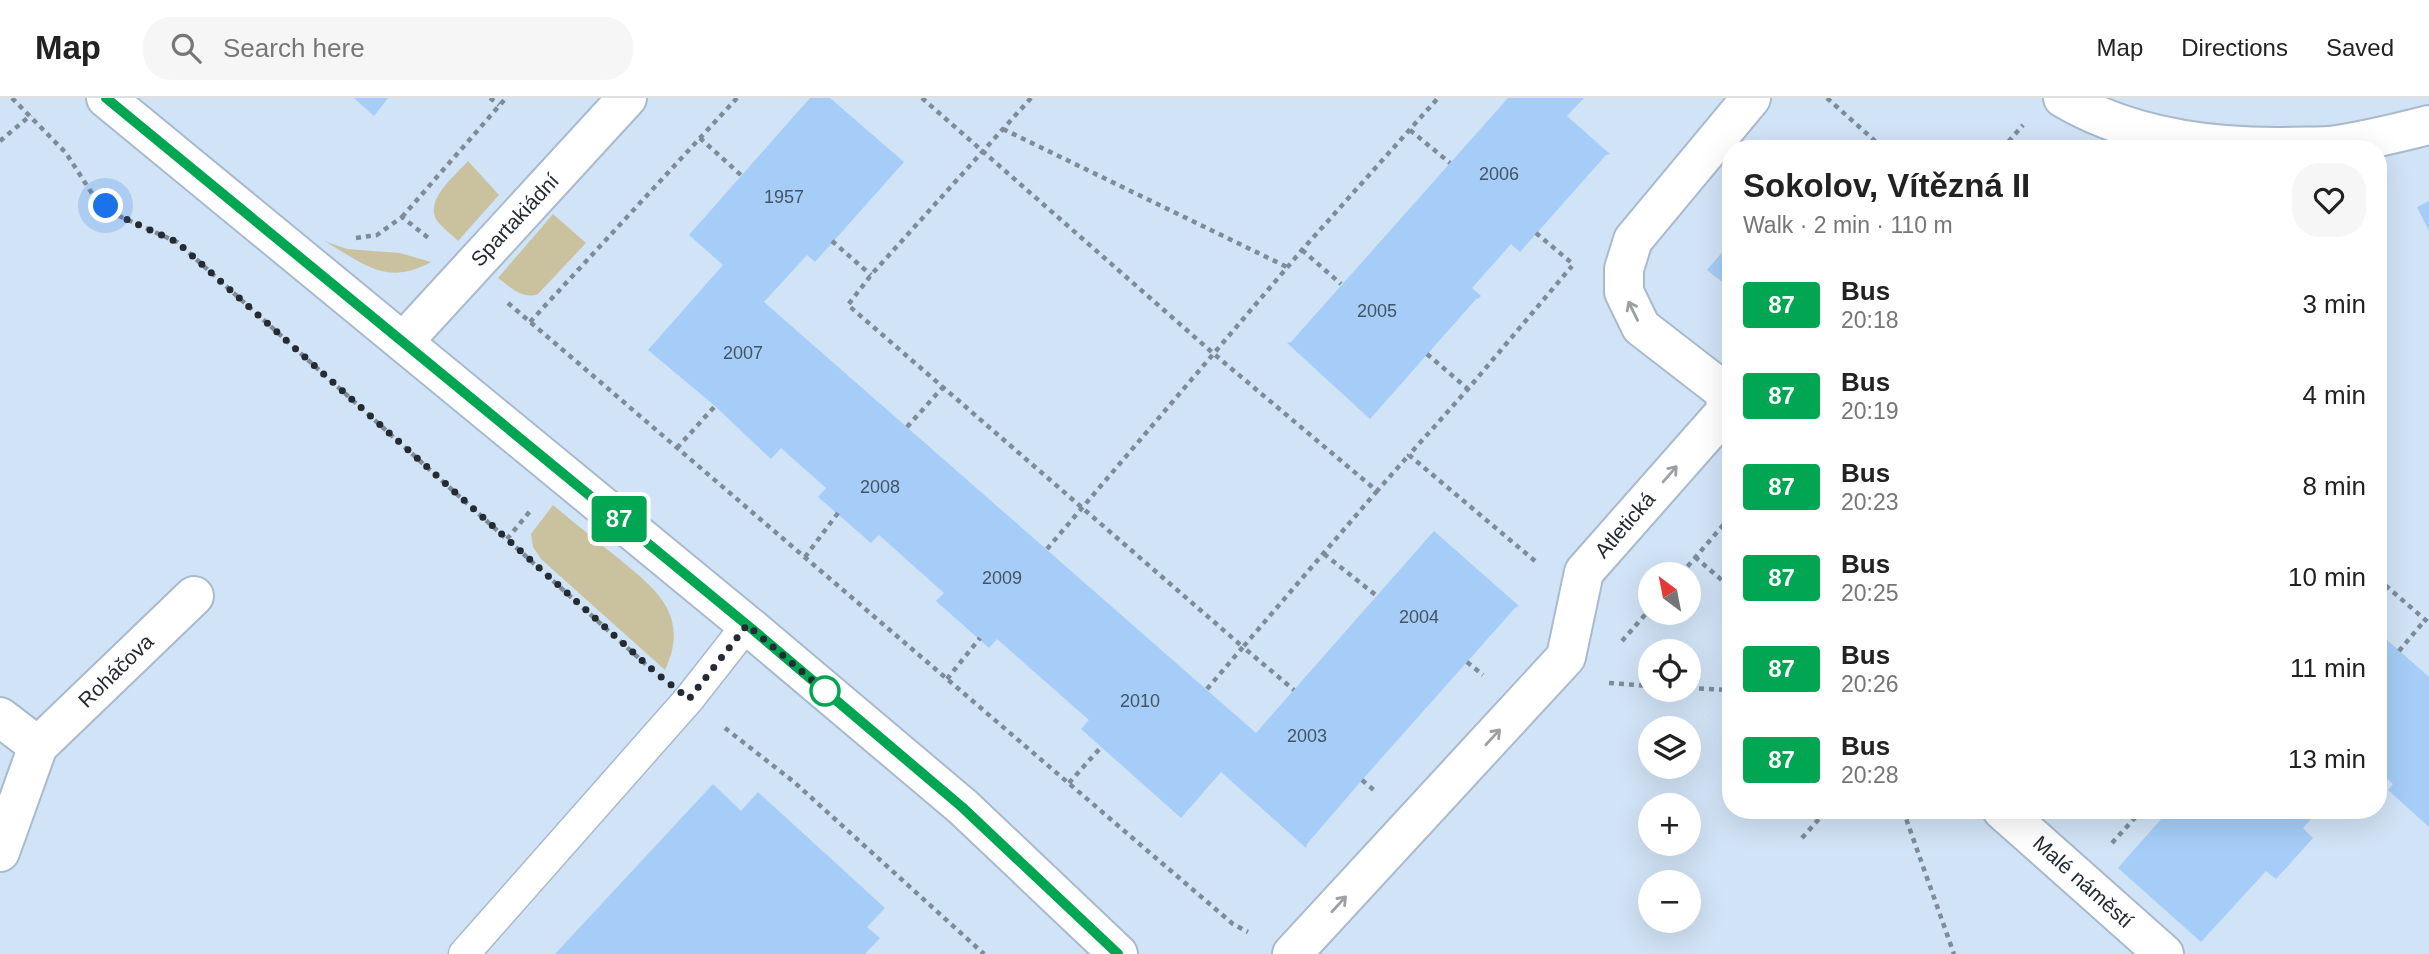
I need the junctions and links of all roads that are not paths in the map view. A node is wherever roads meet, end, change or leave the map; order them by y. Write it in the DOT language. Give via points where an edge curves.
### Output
graph roads {
  1 [pos="627,98"];
  2 [pos="1751,98"];
  3 [pos="2063,98"];
  4 [pos="110,99"];
  5 [pos="2429,125"];
  6 [pos="2177,140"];
  7 [pos="2360,140"];
  8 [pos="403,342"];
  9 [pos="1722,390"];
  10 [pos="1722,416"];
  11 [pos="194,596"];
  12 [pos="747,625"];
  13 [pos="0,717"];
  14 [pos="38,746"];
  15 [pos="2012,819"];
  16 [pos="0,852"];
  17 [pos="464,954"];
  18 [pos="1118,954"];
  19 [pos="1292,954"];
  20 [pos="2164,954"];
  1 -- 8 [label="street, Spartakiádní"];
  9 -- 2 [label="street, Atletická, one-way" via="1641,327 1624,292 1624,269 1633,240"];
  3 -- 6 [label="street" via="2088,113"];
  4 -- 8 [label="street"];
  5 -- 7 [label="street"];
  8 -- 12 [label="street"];
  19 -- 10 [label="street, Atletická, one-way" via="1566,657 1584,572"];
  11 -- 14 [label="street, Roháčova"];
  12 -- 17 [label="lane" via="689,699"];
  12 -- 18 [label="street" via="962,807"];
  13 -- 14 [label="street"];
  14 -- 16 [label="street, Roháčova"];
  15 -- 20 [label="street, Malé náměstí"];
}
